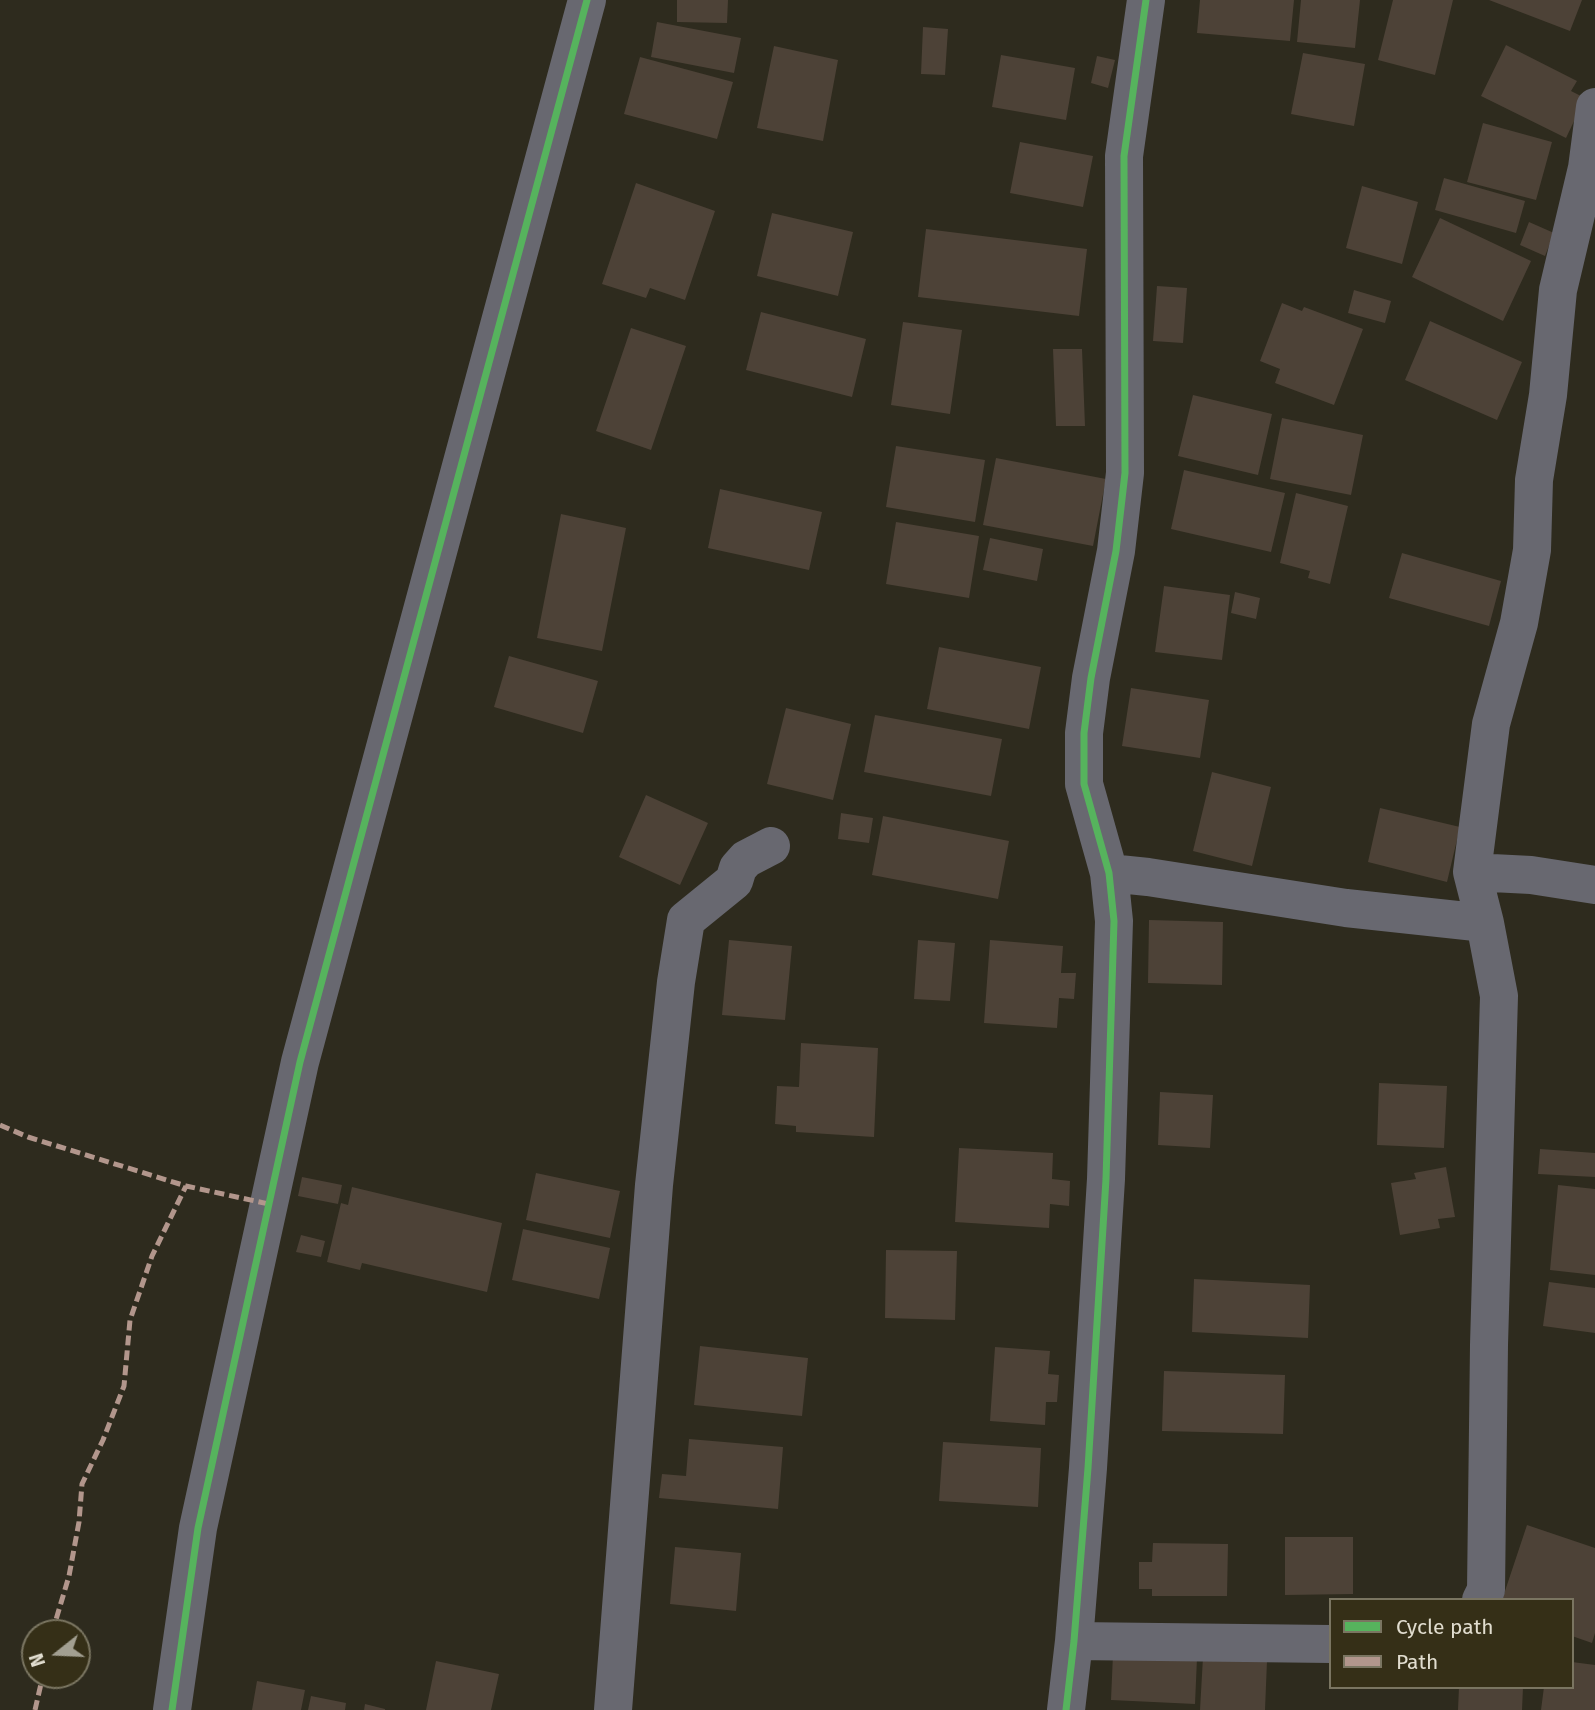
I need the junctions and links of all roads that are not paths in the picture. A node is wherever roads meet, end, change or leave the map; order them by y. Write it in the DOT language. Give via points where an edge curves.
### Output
graph roads {
  1 [pos="587,0"];
  2 [pos="1146,0"];
  3 [pos="1595,107"];
  4 [pos="771,846"];
  5 [pos="1472,872"];
  6 [pos="1109,873"];
  7 [pos="1595,885"];
  8 [pos="1485,923"];
  9 [pos="1482,1598"];
  10 [pos="1074,1641"];
  11 [pos="1329,1644"];
  12 [pos="172,1710"];
  13 [pos="613,1710"];
  14 [pos="1066,1710"];
  1 -- 12 [label="street" via="300,1062 198,1528"];
  2 -- 6 [label="street" via="1124,156 1125,473 1084,733 1084,784"];
  3 -- 5 [label="street" via="1587,169 1558,290 1534,480 1532,550 1519,623 1491,724"];
  4 -- 13 [label="street" via="746,859 734,881 687,920 684,933 654,1185"];
  5 -- 7 [label="street"];
  5 -- 8 [label="street"];
  6 -- 8 [label="street"];
  6 -- 10 [label="street" via="1114,921 1106,1179"];
  8 -- 9 [label="street" via="1499,996 1486,1590"];
  10 -- 11 [label="street"];
  10 -- 14 [label="street"];
}
